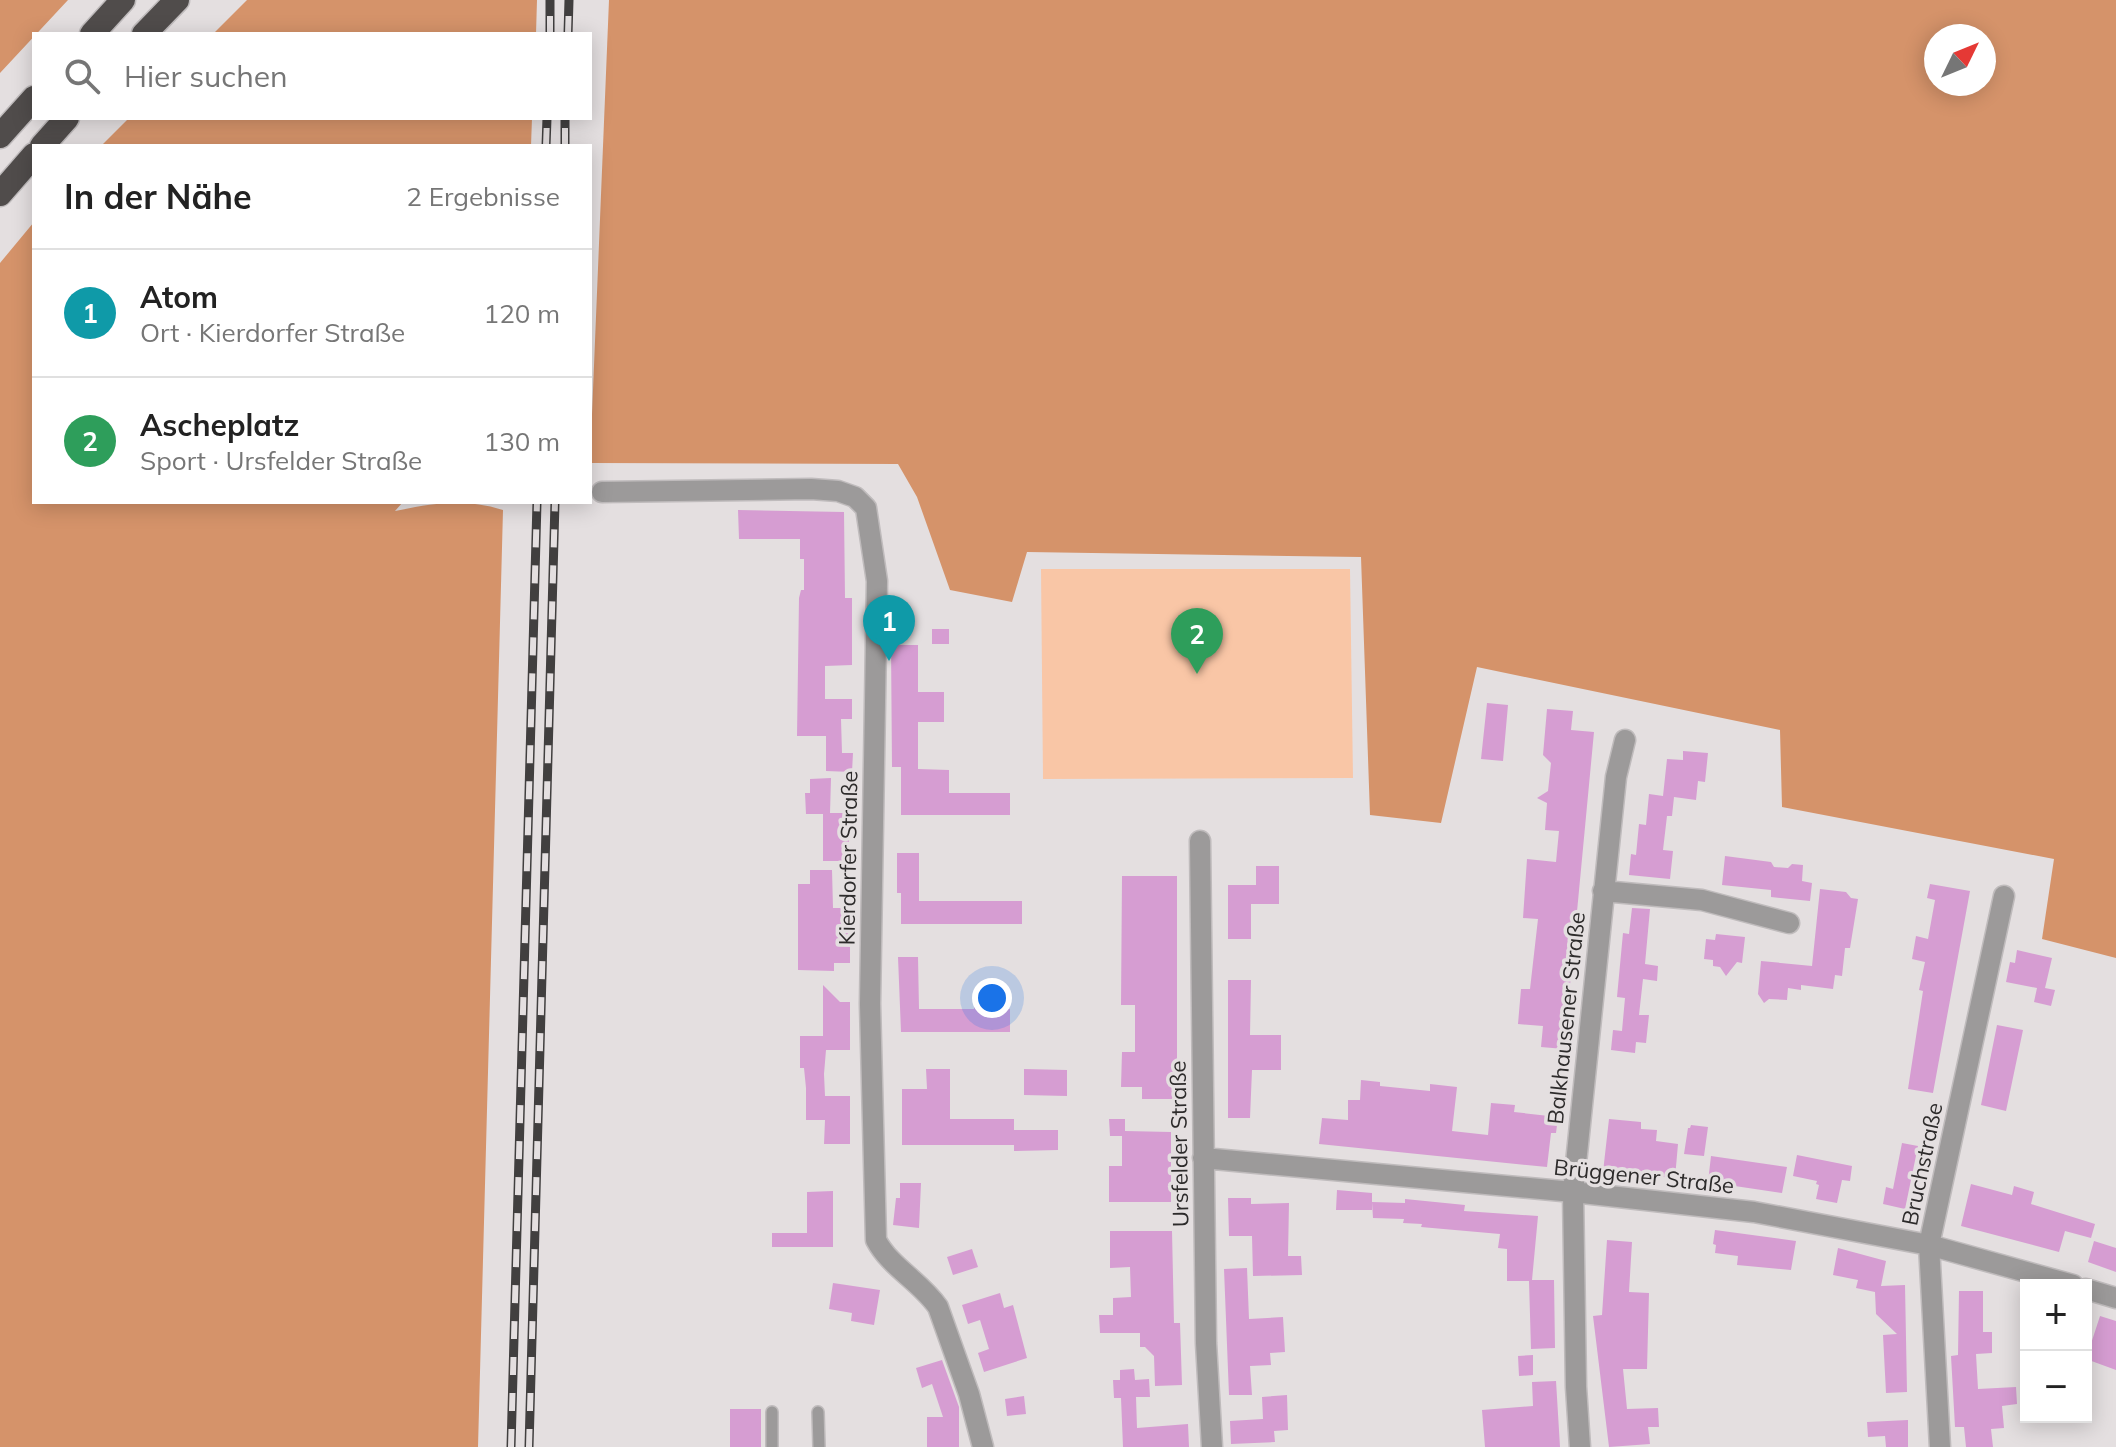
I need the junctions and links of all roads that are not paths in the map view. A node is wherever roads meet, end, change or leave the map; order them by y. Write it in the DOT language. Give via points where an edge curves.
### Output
graph roads {
  1 [pos="123,0"];
  2 [pos="177,0"];
  3 [pos="94,32"];
  4 [pos="146,32"];
  5 [pos="32,100"];
  6 [pos="65,120"];
  7 [pos="0,136"];
  8 [pos="44,144"];
  9 [pos="32,157"];
  10 [pos="0,194"];
  11 [pos="602,492"];
  12 [pos="1625,740"];
  13 [pos="1200,841"];
  14 [pos="1603,891"];
  15 [pos="2004,896"];
  16 [pos="1789,923"];
  17 [pos="1203,1158"];
  18 [pos="1573,1192"];
  19 [pos="1929,1245"];
  20 [pos="2051,1279"];
  21 [pos="2092,1291"];
  22 [pos="2116,1298"];
  23 [pos="772,1412"];
  24 [pos="818,1412"];
  25 [pos="772,1447"];
  26 [pos="819,1447"];
  27 [pos="983,1447"];
  28 [pos="1212,1447"];
  29 [pos="1580,1447"];
  30 [pos="1940,1447"];
  1 -- 3 [label="highway"];
  2 -- 4 [label="highway"];
  5 -- 7 [label="highway"];
  6 -- 8 [label="highway"];
  9 -- 10 [label="highway"];
  11 -- 27 [label="street, Kierdorfer Straße" via="811,489 838,491 866,508 877,581 870,989 876,1240 938,1307"];
  12 -- 14 [label="street, Balkhausener Straße"];
  13 -- 17 [label="street, Ursfelder Straße"];
  14 -- 16 [label="street" via="1702,900"];
  14 -- 18 [label="street, Balkhausener Straße"];
  15 -- 19 [label="street, Bruchstraße"];
  17 -- 18 [label="street, Brüggener Straße"];
  17 -- 28 [label="street, Ursfelder Straße"];
  18 -- 19 [label="street, Brüggener Straße" via="1754,1212"];
  18 -- 29 [label="street, Balkhausener Straße"];
  19 -- 20 [label="street, Brüggener Straße"];
  19 -- 30 [label="street, Bruchstraße"];
  21 -- 22 [label="street"];
  23 -- 25 [label="lane"];
  24 -- 26 [label="lane"];
}
